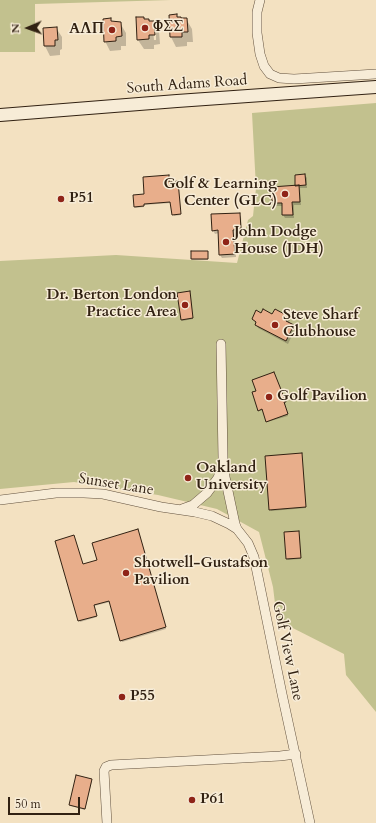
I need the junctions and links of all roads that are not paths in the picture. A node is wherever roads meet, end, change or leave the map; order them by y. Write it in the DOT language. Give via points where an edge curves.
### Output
graph roads {
  1 [pos="260,0"];
  2 [pos="376,74"];
  3 [pos="376,87"];
  4 [pos="0,115"];
  5 [pos="221,344"];
  6 [pos="223,458"];
  7 [pos="0,500"];
  8 [pos="179,510"];
  9 [pos="237,530"];
  10 [pos="296,754"];
  11 [pos="107,823"];
  12 [pos="310,823"];
  1 -- 2 [label="street" via="257,33 260,54 270,74 294,79"];
  3 -- 4 [label="main road, South Adams Road"];
  5 -- 6 [label="street, Golf View Lane"];
  6 -- 8 [label="street" via="218,478 207,493 193,505"];
  6 -- 9 [label="street, Golf View Lane"];
  7 -- 8 [label="street, Sunset Lane" via="44,494 84,493 120,497"];
  8 -- 9 [label="street, Sunset Lane" via="212,516"];
  9 -- 10 [label="street, Golf View Lane" via="248,543 254,557"];
  10 -- 11 [label="street" via="106,766 104,771"];
  10 -- 12 [label="street, Golf View Lane"];
}
